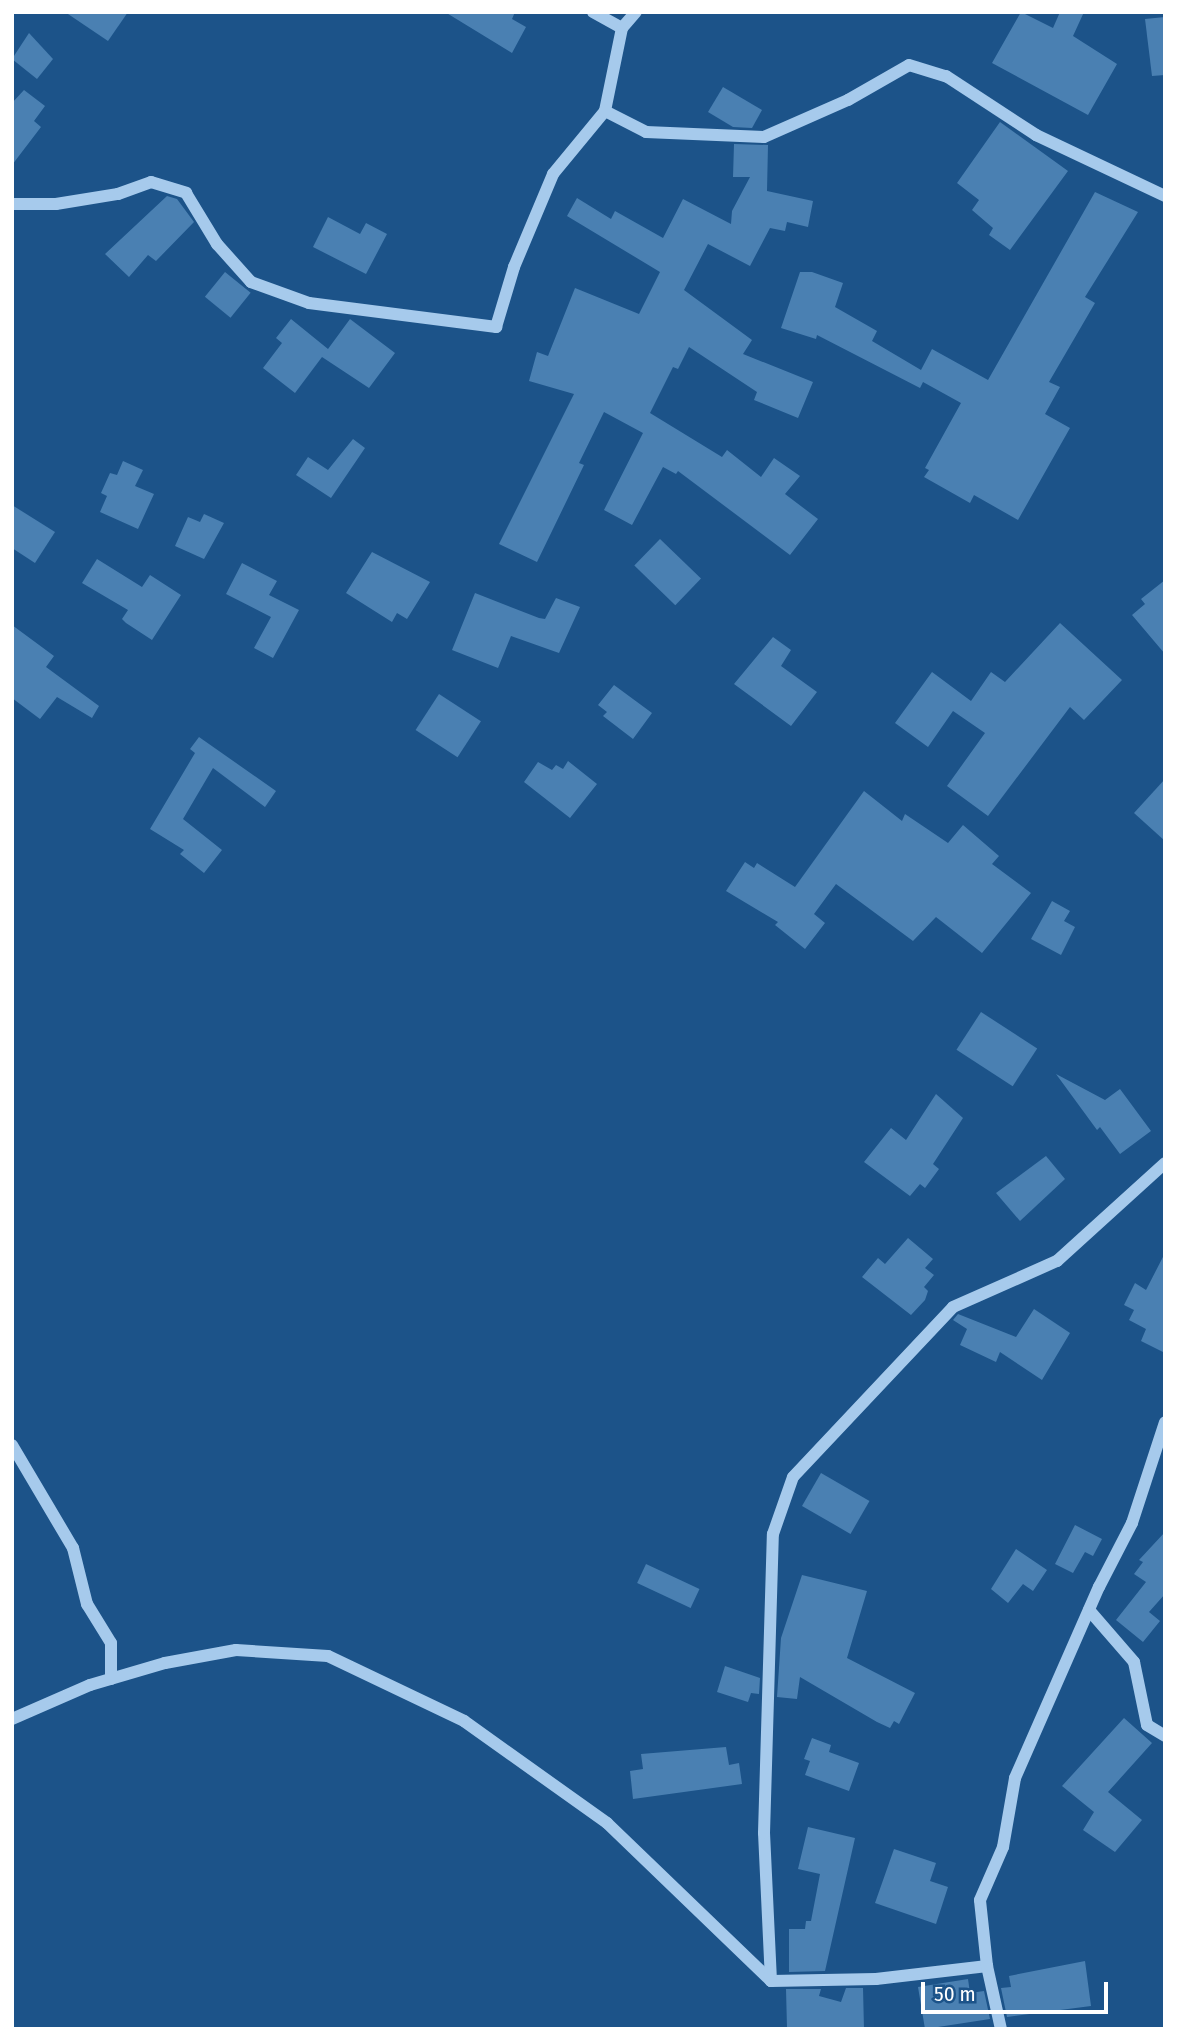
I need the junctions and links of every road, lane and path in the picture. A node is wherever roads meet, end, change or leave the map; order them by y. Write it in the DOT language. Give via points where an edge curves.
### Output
graph roads {
  1 [pos="593,12"];
  2 [pos="636,12"];
  3 [pos="622,28"];
  4 [pos="605,111"];
  5 [pos="1165,196"];
  6 [pos="12,204"];
  7 [pos="1165,1163"];
  8 [pos="1165,1422"];
  9 [pos="12,1445"];
  10 [pos="1089,1610"];
  11 [pos="111,1679"];
  12 [pos="12,1719"];
  13 [pos="1165,1736"];
  14 [pos="987,1966"];
  15 [pos="771,1981"];
  16 [pos="1001,2029"];
  1 -- 3 [label="street"];
  2 -- 3 [label="street"];
  3 -- 4 [label="street"];
  4 -- 5 [label="street" via="646,132 764,137 848,100 909,65 946,76 1036,135"];
  4 -- 6 [label="street" via="553,174 514,267 496,327 309,303 251,282 217,244 186,193 151,182 118,194 57,204"];
  7 -- 15 [label="street" via="1057,1261 953,1307 793,1477 773,1534 764,1833"];
  8 -- 10 [label="street" via="1132,1524"];
  9 -- 11 [label="street" via="74,1548 87,1604 111,1643"];
  10 -- 13 [label="street" via="1134,1662 1147,1725"];
  10 -- 14 [label="street" via="1015,1778 1003,1847 980,1900"];
  11 -- 12 [label="street"];
  11 -- 15 [label="street" via="236,1650 328,1656 464,1721 607,1823"];
  14 -- 15 [label="street" via="876,1979"];
  14 -- 16 [label="street"];
}
